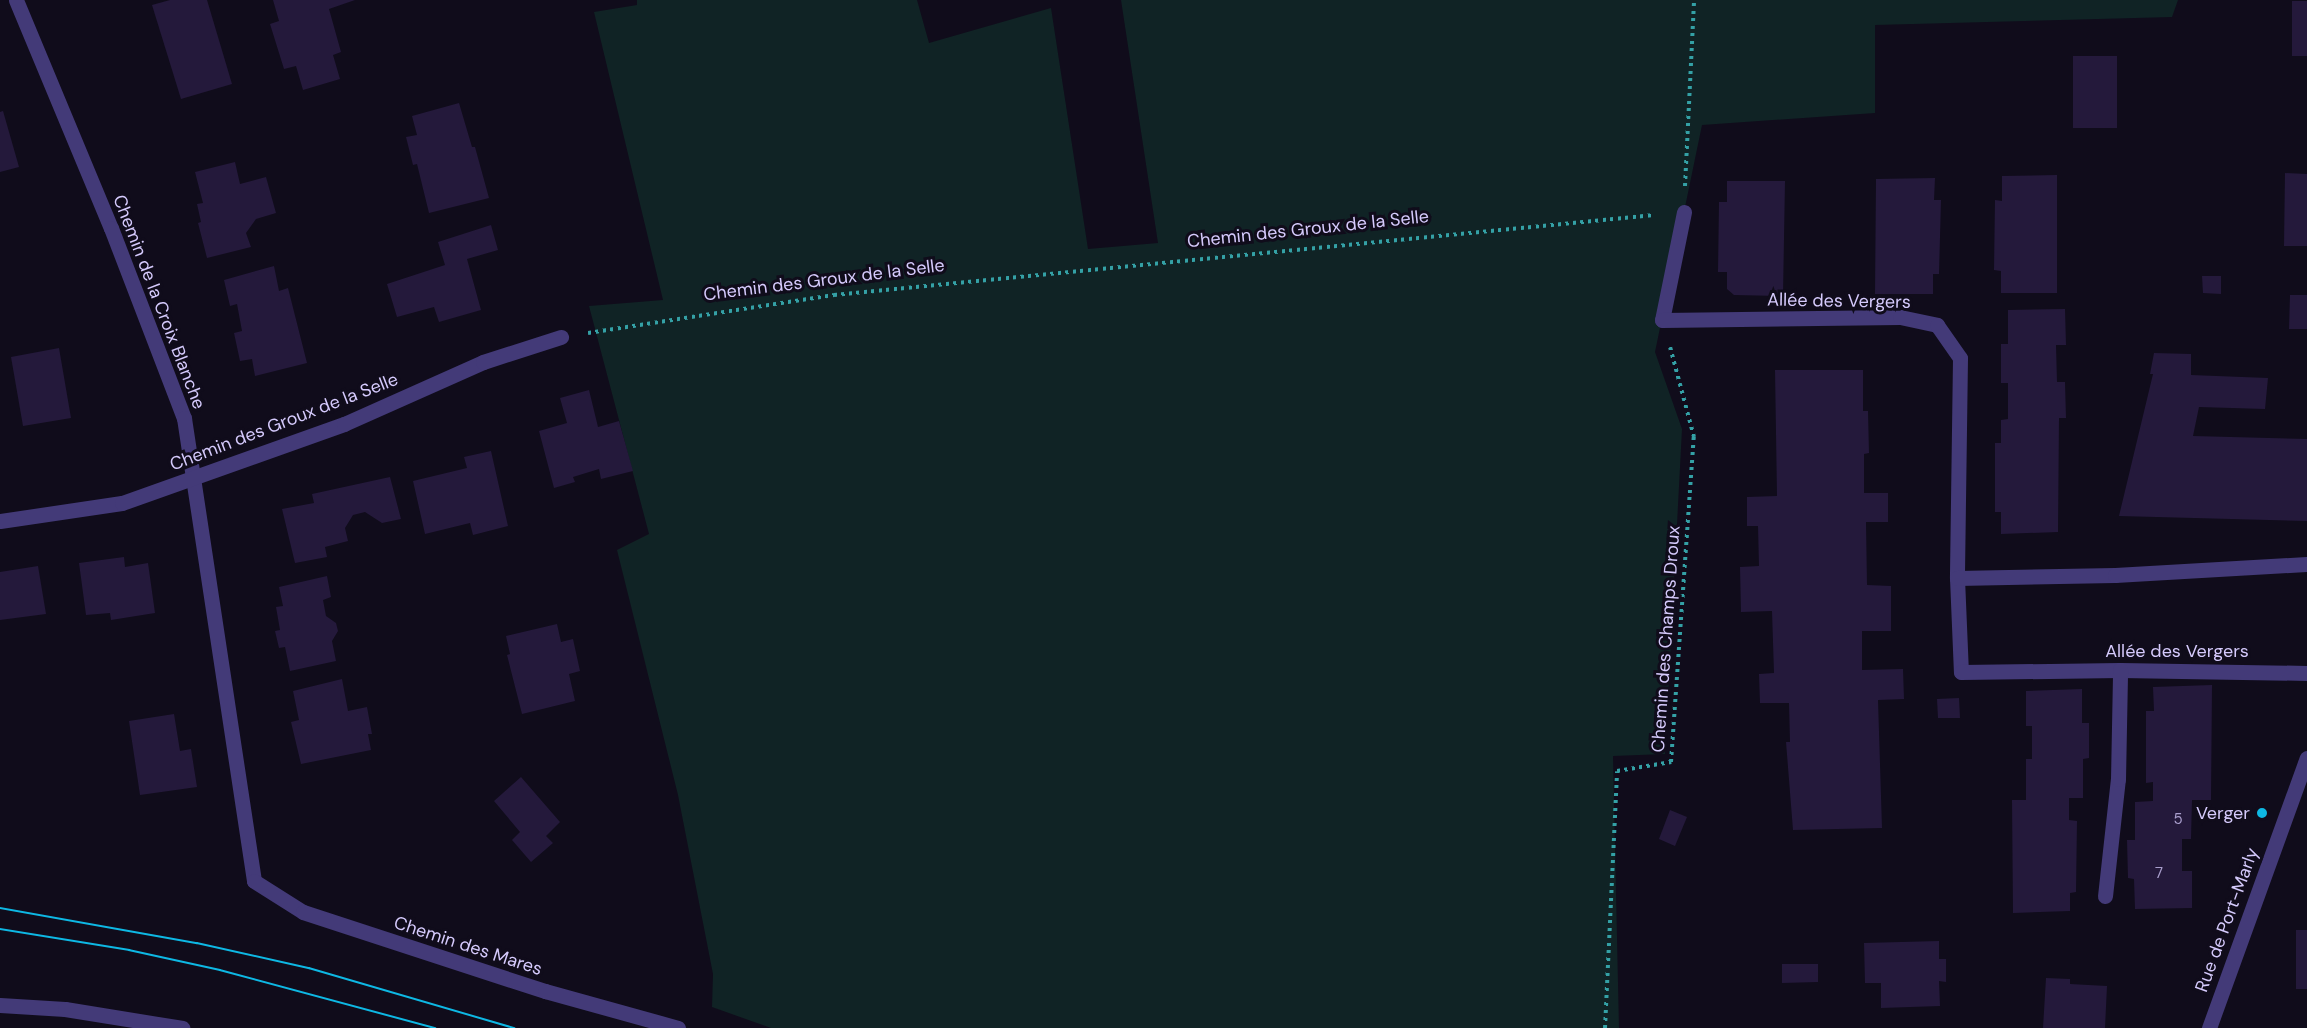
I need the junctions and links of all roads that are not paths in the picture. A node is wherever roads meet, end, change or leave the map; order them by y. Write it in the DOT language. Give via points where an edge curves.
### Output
graph roads {
  1 [pos="16,0"];
  2 [pos="1684,212"];
  3 [pos="561,337"];
  4 [pos="193,478"];
  5 [pos="0,521"];
  6 [pos="2307,564"];
  7 [pos="1957,578"];
  8 [pos="2120,670"];
  9 [pos="2307,673"];
  10 [pos="2307,758"];
  11 [pos="254,881"];
  12 [pos="2105,897"];
  13 [pos="0,1005"];
  14 [pos="182,1028"];
  15 [pos="678,1028"];
  16 [pos="2209,1028"];
  1 -- 4 [label="street, Chemin de la Croix Blanche" via="111,228 184,418"];
  2 -- 7 [label="street, Allée des Vergers" via="1662,320 1900,317 1937,325 1960,358"];
  3 -- 4 [label="street, Chemin des Groux de la Selle" via="483,362 344,424"];
  4 -- 5 [label="street, Chemin des Groux de la Selle" via="122,503"];
  4 -- 11 [label="street, Chemin de la Croix Blanche"];
  6 -- 7 [label="street" via="2115,575"];
  7 -- 8 [label="street, Allée des Vergers" via="1960,672"];
  8 -- 9 [label="street, Allée des Vergers"];
  8 -- 12 [label="street" via="2118,779"];
  10 -- 16 [label="street, Rue de Port-Marly"];
  11 -- 15 [label="street, Chemin des Mares" via="303,912 545,991"];
  13 -- 14 [label="street" via="65,1009"];
}
